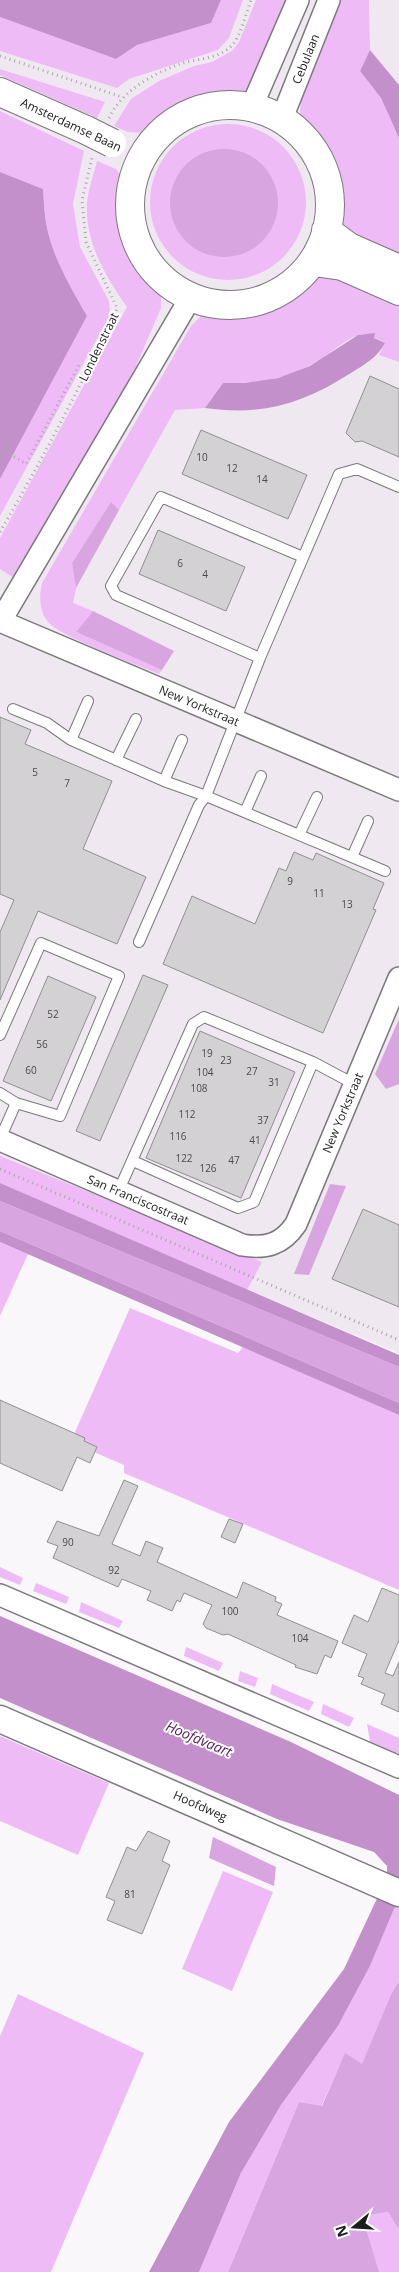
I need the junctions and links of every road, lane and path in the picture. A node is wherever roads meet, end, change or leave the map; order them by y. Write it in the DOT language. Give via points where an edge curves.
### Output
graph roads {
  1 [pos="251,0"];
  2 [pos="298,0"];
  3 [pos="329,0"];
  4 [pos="0,56"];
  5 [pos="0,92"];
  6 [pos="122,98"];
  7 [pos="252,106"];
  8 [pos="282,118"];
  9 [pos="100,138"];
  10 [pos="141,158"];
  11 [pos="326,230"];
  12 [pos="314,262"];
  13 [pos="399,269"];
  14 [pos="399,291"];
  15 [pos="191,297"];
  16 [pos="80,363"];
  17 [pos="10,443"];
  18 [pos="5,451"];
  19 [pos="0,460"];
  20 [pos="399,487"];
  21 [pos="0,532"];
  22 [pos="303,557"];
  23 [pos="0,622"];
  24 [pos="260,658"];
  25 [pos="88,701"];
  26 [pos="13,709"];
  27 [pos="136,719"];
  28 [pos="236,722"];
  29 [pos="71,740"];
  30 [pos="182,740"];
  31 [pos="116,760"];
  32 [pos="261,776"];
  33 [pos="164,781"];
  34 [pos="399,790"];
  35 [pos="206,796"];
  36 [pos="317,797"];
  37 [pos="245,812"];
  38 [pos="368,821"];
  39 [pos="299,835"];
  40 [pos="352,857"];
  41 [pos="385,871"];
  42 [pos="139,942"];
  43 [pos="399,978"];
  44 [pos="0,1035"];
  45 [pos="313,1062"];
  46 [pos="356,1085"];
  47 [pos="0,1093"];
  48 [pos="16,1103"];
  49 [pos="0,1140"];
  50 [pos="133,1161"];
  51 [pos="0,1169"];
  52 [pos="118,1192"];
  53 [pos="279,1242"];
  54 [pos="399,1340"];
  55 [pos="0,1595"];
  56 [pos="0,1719"];
  57 [pos="399,1767"];
  58 [pos="399,1893"];
  1 -- 6 [label="path" via="233,44 222,52 178,65 153,77"];
  2 -- 7 [label="street"];
  3 -- 8 [label="street, Cebulaan"];
  4 -- 6 [label="path"];
  5 -- 9 [label="main road, Amsterdamse Baan"];
  6 -- 9 [label="path, Londenstraat"];
  7 -- 8 [label="main road"];
  7 -- 10 [label="main road" via="219,104 188,113 161,132"];
  8 -- 11 [label="main road" via="303,135 320,158 329,184"];
  9 -- 10 [label="main road, Amsterdamse Baan"];
  9 -- 21 [label="path, Londenstraat" via="84,184 83,220 93,260 118,308 29,483"];
  10 -- 15 [label="main road" via="132,184 130,212 136,238 148,263 167,283"];
  11 -- 12 [label="main road"];
  11 -- 13 [label="main road" via="349,247"];
  12 -- 14 [label="main road" via="342,266"];
  12 -- 15 [label="main road" via="295,282 271,297 245,304 217,305"];
  15 -- 23 [label="street"];
  16 -- 18 [label="path" via="26,464"];
  17 -- 18 [label="path"];
  18 -- 19 [label="path"];
  20 -- 22 [label="lane" via="357,469 339,474"];
  22 -- 24 [label="lane"];
  22 -- 24 [label="lane" via="161,497 112,586 116,595"];
  23 -- 28 [label="street, New Yorkstraat"];
  24 -- 28 [label="lane"];
  25 -- 29 [label="lane"];
  26 -- 29 [label="lane" via="47,723"];
  27 -- 31 [label="lane"];
  28 -- 34 [label="street, New Yorkstraat"];
  28 -- 35 [label="lane"];
  29 -- 31 [label="lane"];
  30 -- 33 [label="lane"];
  31 -- 33 [label="lane"];
  32 -- 37 [label="lane"];
  33 -- 35 [label="lane"];
  35 -- 37 [label="lane"];
  35 -- 42 [label="lane" via="199,805"];
  36 -- 39 [label="lane"];
  37 -- 39 [label="lane"];
  38 -- 40 [label="lane"];
  39 -- 40 [label="lane"];
  40 -- 41 [label="lane"];
  43 -- 46 [label="street, New Yorkstraat"];
  44 -- 48 [label="lane" via="41,943 118,976 60,1116"];
  45 -- 46 [label="lane"];
  45 -- 50 [label="lane" via="204,1017 193,1024"];
  45 -- 50 [label="lane" via="254,1202 238,1208"];
  46 -- 53 [label="street, New Yorkstraat" via="301,1213 291,1232"];
  47 -- 48 [label="lane"];
  48 -- 49 [label="lane"];
  49 -- 52 [label="street, San Franciscostraat"];
  50 -- 52 [label="lane"];
  51 -- 54 [label="path"];
  52 -- 53 [label="street, San Franciscostraat" via="242,1245 261,1247"];
  55 -- 57 [label="street"];
  56 -- 58 [label="street, Hoofdweg"];
}
